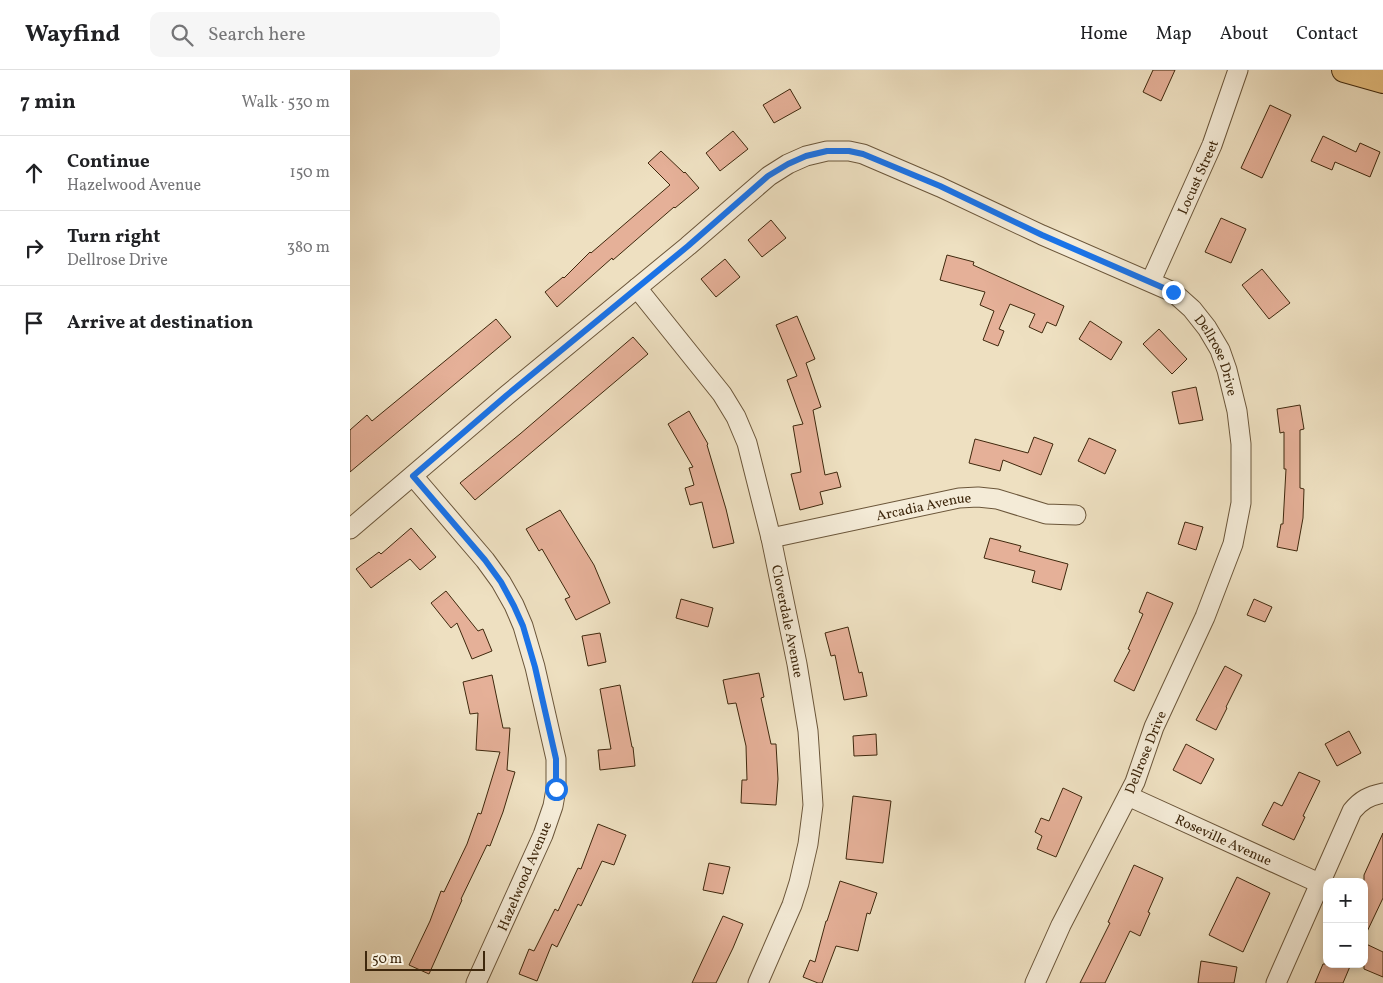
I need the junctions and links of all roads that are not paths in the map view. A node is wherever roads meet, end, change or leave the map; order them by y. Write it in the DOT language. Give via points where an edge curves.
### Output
graph roads {
  1 [pos="1238,70"];
  2 [pos="1344,70"];
  3 [pos="1383,80"];
  4 [pos="1151,281"];
  5 [pos="636,288"];
  6 [pos="413,476"];
  7 [pos="1076,515"];
  8 [pos="350,530"];
  9 [pos="771,538"];
  10 [pos="1383,793"];
  11 [pos="1128,796"];
  12 [pos="1319,883"];
  13 [pos="476,983"];
  14 [pos="758,983"];
  15 [pos="1035,983"];
  16 [pos="1276,983"];
  1 -- 4 [label="street, Locust Street" via="1212,144"];
  2 -- 3 [label="main road"];
  4 -- 5 [label="street, Dellrose Drive" via="863,154 827,151 797,160 768,176"];
  4 -- 11 [label="street, Dellrose Drive" via="1173,292 1192,309 1220,350 1237,411 1242,502 1233,544 1205,617 1154,727"];
  5 -- 6 [label="street, Dellrose Drive"];
  5 -- 9 [label="street, Cloverdale Avenue" via="722,394 736,417 750,453"];
  6 -- 8 [label="street, Dellrose Drive"];
  6 -- 13 [label="street, Hazelwood Avenue" via="485,560 514,606 535,667 556,759 556,789 543,835"];
  7 -- 9 [label="street, Arcadia Avenue" via="1046,514 997,499 969,498"];
  9 -- 14 [label="street, Cloverdale Avenue" via="808,731 813,805 799,883"];
  10 -- 12 [label="street" via="1368,796 1352,811"];
  11 -- 12 [label="street, Roseville Avenue"];
  11 -- 15 [label="street, Dellrose Drive"];
  12 -- 16 [label="street"];
}
